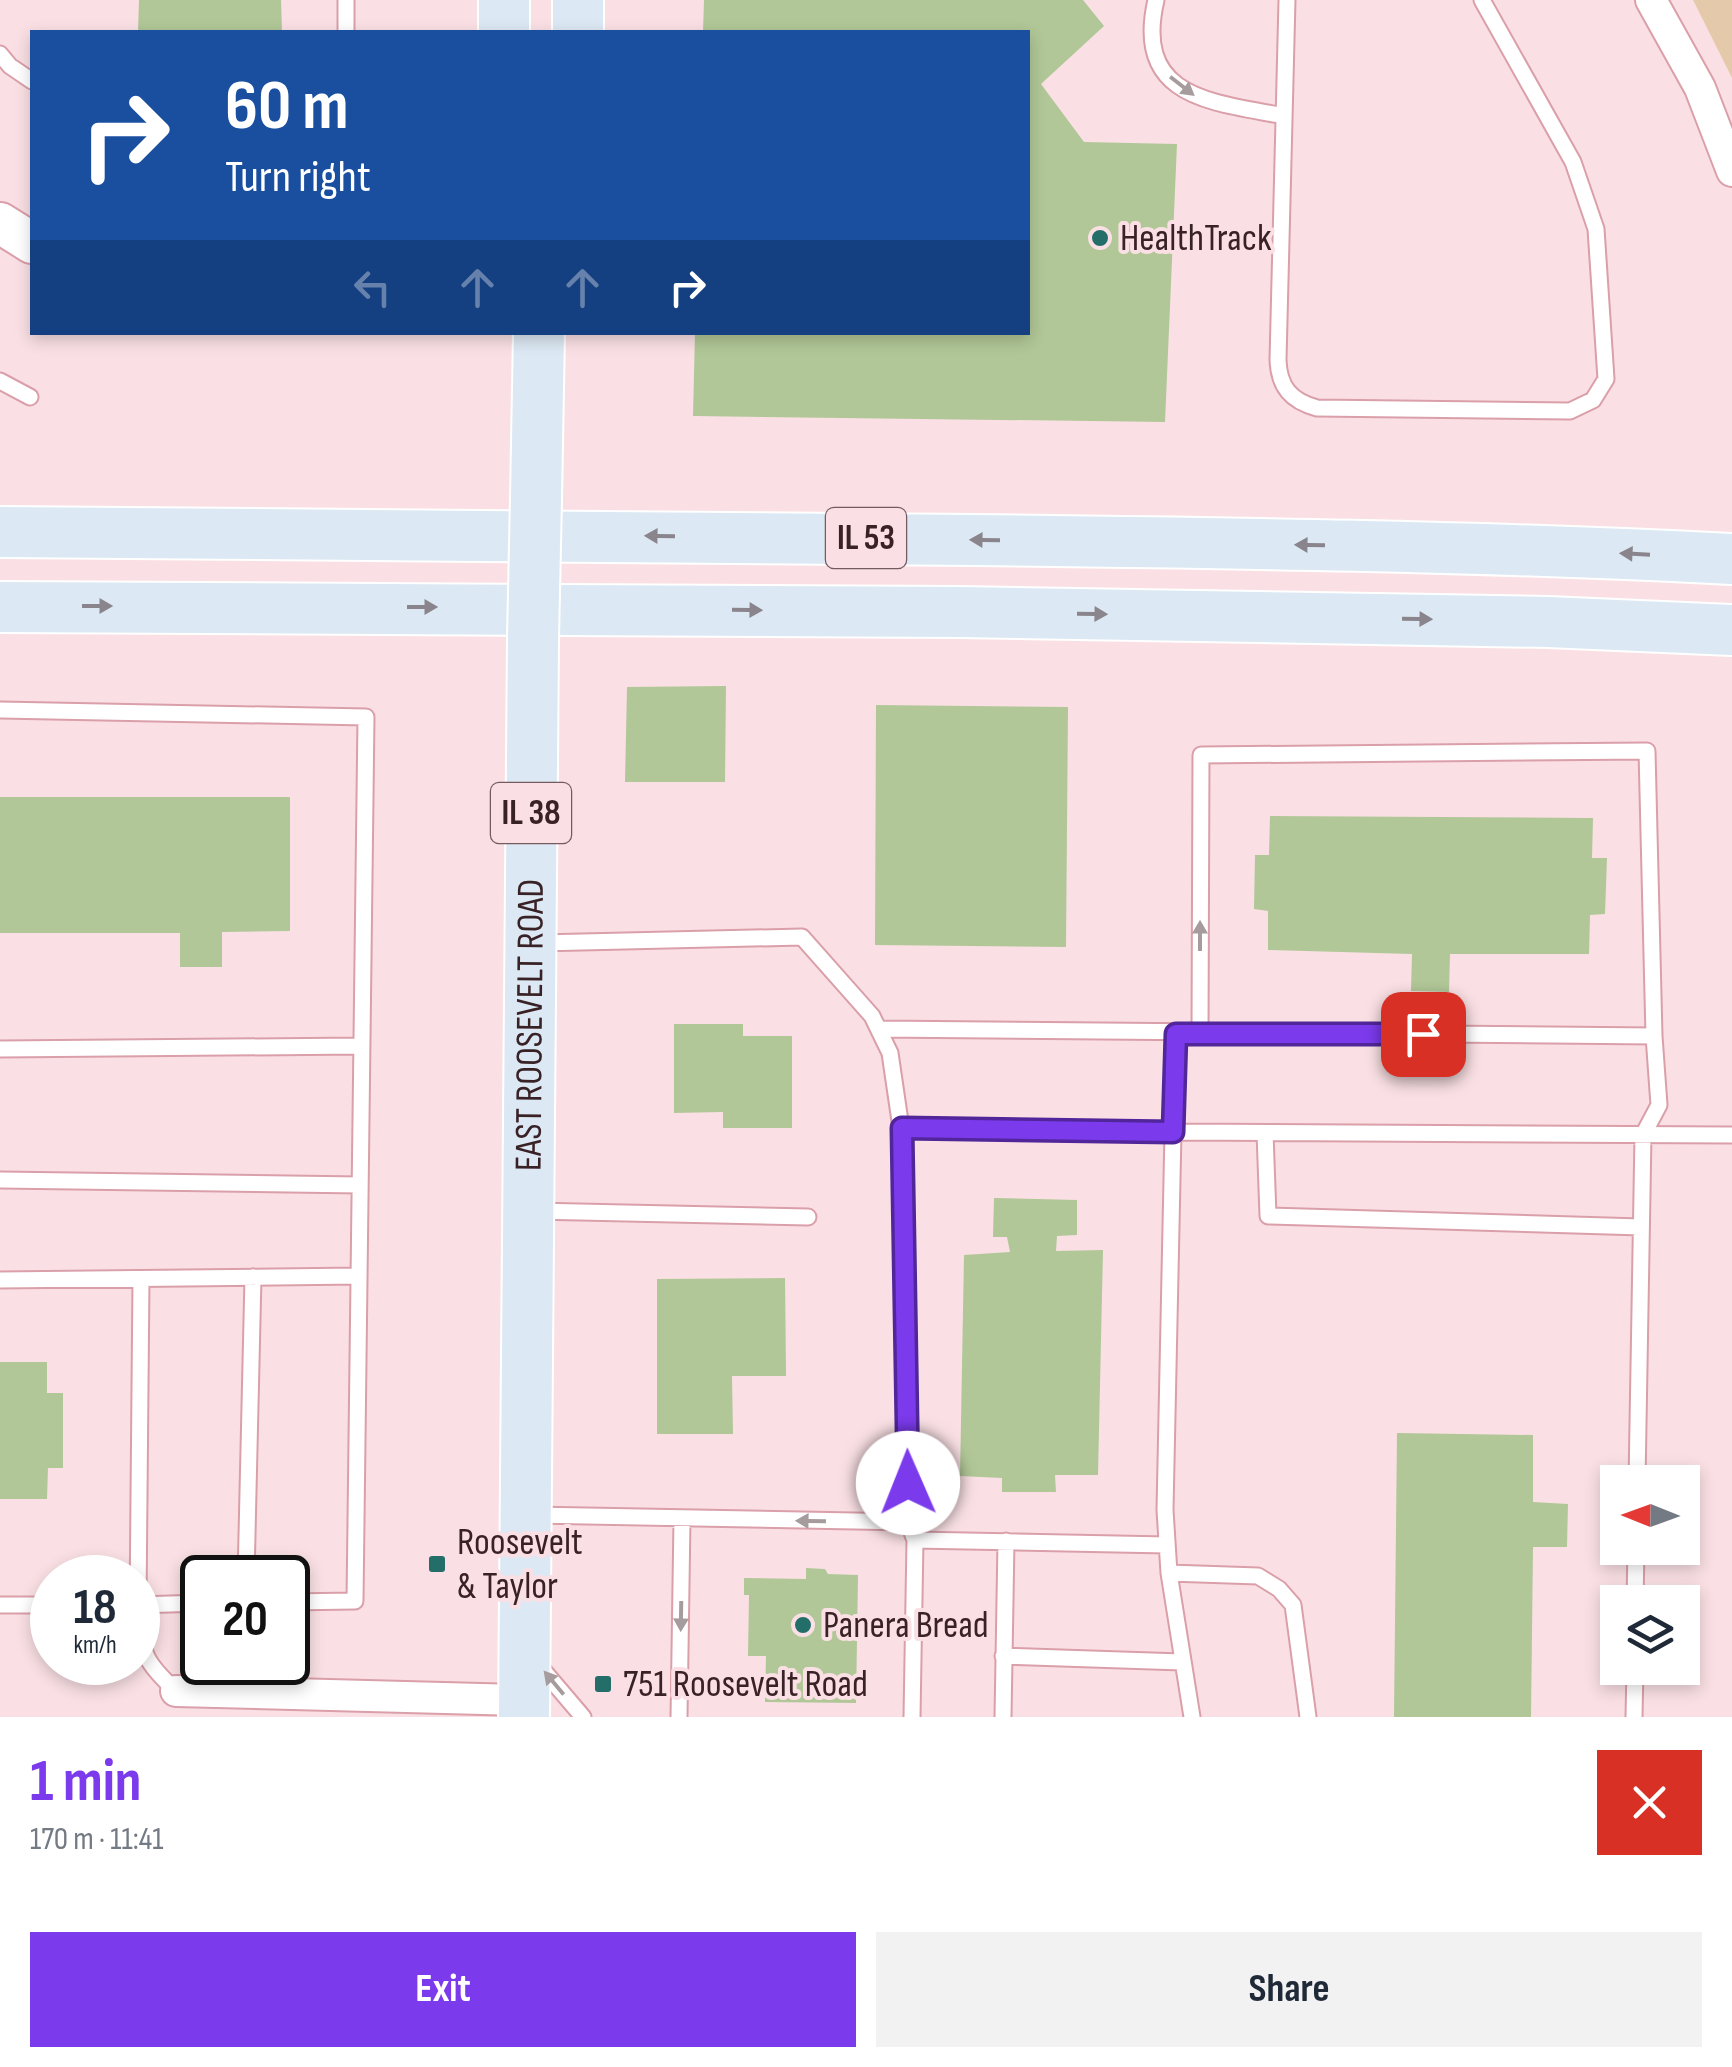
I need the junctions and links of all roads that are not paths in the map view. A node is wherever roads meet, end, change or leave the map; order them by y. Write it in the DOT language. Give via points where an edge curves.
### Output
graph roads {
  1 [pos="346,0"];
  2 [pos="504,0"];
  3 [pos="578,0"];
  4 [pos="1156,0"];
  5 [pos="1287,0"];
  6 [pos="1482,0"];
  7 [pos="1651,0"];
  8 [pos="346,30"];
  9 [pos="504,30"];
  10 [pos="578,30"];
  11 [pos="0,54"];
  12 [pos="30,81"];
  13 [pos="1284,116"];
  14 [pos="1732,171"];
  15 [pos="0,223"];
  16 [pos="30,243"];
  17 [pos="539,335"];
  18 [pos="0,382"];
  19 [pos="30,397"];
  20 [pos="0,532"];
  21 [pos="1732,559"];
  22 [pos="0,606"];
  23 [pos="1732,630"];
  24 [pos="0,710"];
  25 [pos="530,943"];
  26 [pos="878,1030"];
  27 [pos="1176,1034"];
  28 [pos="1200,1034"];
  29 [pos="1654,1036"];
  30 [pos="361,1046"];
  31 [pos="0,1049"];
  32 [pos="902,1128"];
  33 [pos="1173,1132"];
  34 [pos="1265,1132"];
  35 [pos="1643,1135"];
  36 [pos="1732,1136"];
  37 [pos="0,1180"];
  38 [pos="360,1185"];
  39 [pos="529,1211"];
  40 [pos="808,1217"];
  41 [pos="1640,1227"];
  42 [pos="358,1276"];
  43 [pos="253,1278"];
  44 [pos="141,1279"];
  45 [pos="0,1280"];
  46 [pos="1637,1465"];
  47 [pos="528,1515"];
  48 [pos="682,1518"];
  49 [pos="908,1522"];
  50 [pos="915,1540"];
  51 [pos="1006,1541"];
  52 [pos="1167,1545"];
  53 [pos="138,1555"];
  54 [pos="247,1555"];
  55 [pos="1169,1573"];
  56 [pos="310,1602"];
  57 [pos="0,1605"];
  58 [pos="30,1605"];
  59 [pos="525,1648"];
  60 [pos="1003,1656"];
  61 [pos="1182,1662"];
  62 [pos="160,1676"];
  63 [pos="1634,1685"];
  64 [pos="176,1691"];
  65 [pos="524,1708"];
  66 [pos="583,1717"];
  67 [pos="680,1717"];
  68 [pos="912,1717"];
  69 [pos="1003,1717"];
  70 [pos="1192,1717"];
  71 [pos="1308,1717"];
  72 [pos="1634,1717"];
  1 -- 8 [label="lane"];
  2 -- 9 [label="main road"];
  3 -- 10 [label="main road"];
  4 -- 13 [label="lane, one-way" via="1154,49 1180,88 1202,100"];
  5 -- 13 [label="lane"];
  6 -- 13 [label="lane" via="1573,162 1596,229 1606,379 1582,408 1317,408 1292,398 1278,374"];
  7 -- 14 [label="street" via="1700,88"];
  11 -- 12 [label="lane"];
  15 -- 16 [label="street"];
  17 -- 25 [label="main road, EAST ROOSEVELT ROAD / IL 38, bridge"];
  18 -- 19 [label="lane"];
  21 -- 20 [label="main road, IL 53, one-way" via="1244,544"];
  22 -- 23 [label="main road, IL 53, one-way" via="979,612"];
  24 -- 30 [label="lane" via="366,717"];
  25 -- 26 [label="lane" via="802,937"];
  25 -- 39 [label="main road, EAST ROOSEVELT ROAD / IL 38"];
  26 -- 27 [label="lane"];
  26 -- 32 [label="lane" via="890,1053"];
  27 -- 28 [label="lane"];
  27 -- 33 [label="lane"];
  28 -- 29 [label="lane"];
  28 -- 29 [label="lane, one-way" via="1201,755 1647,751"];
  29 -- 35 [label="lane" via="1659,1105"];
  30 -- 31 [label="lane"];
  30 -- 38 [label="lane"];
  32 -- 33 [label="lane"];
  32 -- 49 [label="lane"];
  33 -- 34 [label="lane"];
  33 -- 52 [label="lane"];
  34 -- 35 [label="lane"];
  34 -- 41 [label="lane" via="1268,1216"];
  35 -- 36 [label="lane"];
  35 -- 41 [label="lane"];
  37 -- 38 [label="lane"];
  38 -- 42 [label="lane"];
  39 -- 40 [label="lane"];
  39 -- 47 [label="main road, EAST ROOSEVELT ROAD / IL 38"];
  41 -- 46 [label="lane"];
  42 -- 43 [label="lane"];
  42 -- 56 [label="lane" via="355,1601"];
  43 -- 44 [label="lane"];
  43 -- 54 [label="lane"];
  44 -- 45 [label="lane"];
  44 -- 53 [label="lane"];
  47 -- 48 [label="lane"];
  47 -- 59 [label="main road, EAST ROOSEVELT ROAD / IL 38"];
  49 -- 48 [label="lane, one-way"];
  48 -- 67 [label="lane, one-way"];
  49 -- 50 [label="lane"];
  50 -- 51 [label="lane"];
  50 -- 68 [label="lane"];
  51 -- 52 [label="lane"];
  51 -- 60 [label="lane"];
  52 -- 55 [label="lane"];
  55 -- 61 [label="lane"];
  55 -- 71 [label="lane" via="1258,1576 1280,1589 1293,1605"];
  57 -- 58 [label="lane"];
  59 -- 65 [label="main road, EAST ROOSEVELT ROAD / IL 38"];
  66 -- 59 [label="lane, one-way"];
  60 -- 61 [label="lane"];
  60 -- 69 [label="lane"];
  61 -- 70 [label="lane"];
  62 -- 64 [label="lane"];
  63 -- 72 [label="lane"];
  64 -- 65 [label="street"];
}
